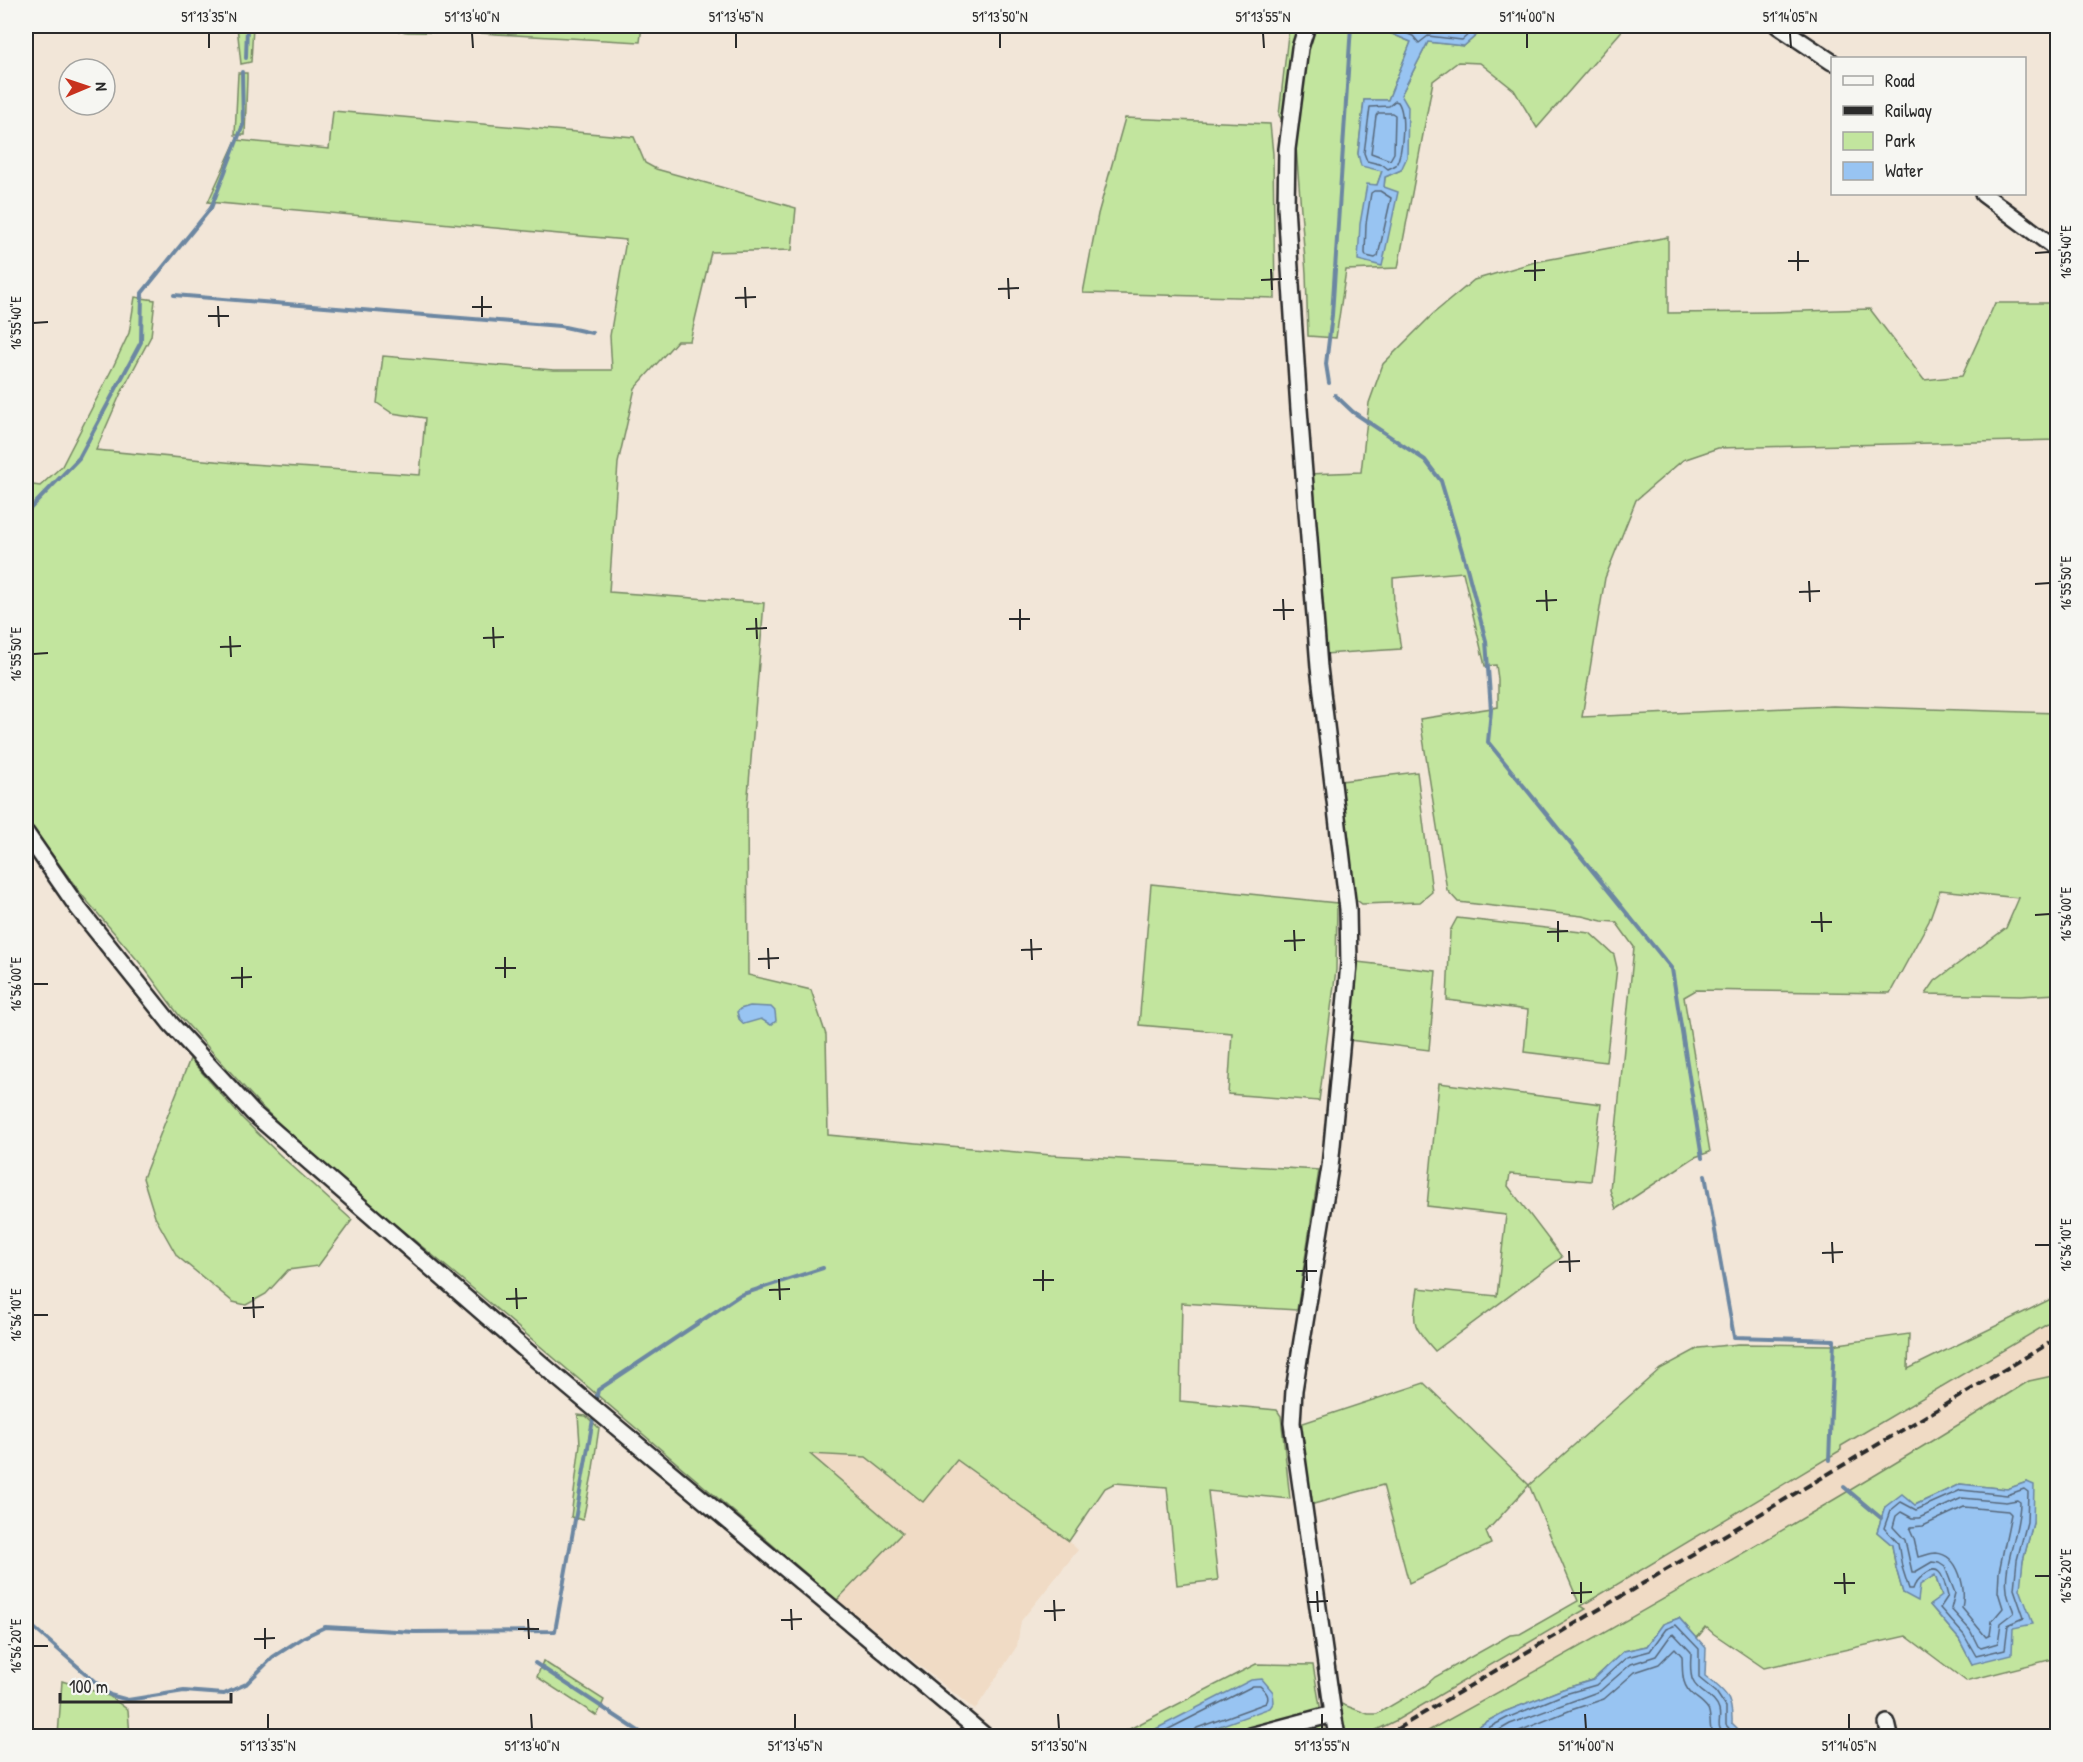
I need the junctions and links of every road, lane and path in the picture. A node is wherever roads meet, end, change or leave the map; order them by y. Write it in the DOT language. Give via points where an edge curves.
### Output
graph roads {
  1 [pos="1307,26"];
  2 [pos="1778,26"];
  3 [pos="1831,61"];
  4 [pos="1984,195"];
  5 [pos="2058,250"];
  6 [pos="26,833"];
  7 [pos="1333,1714"];
  8 [pos="985,1737"];
  9 [pos="1250,1737"];
  10 [pos="1337,1737"];
  1 -- 7 [label="street" via="1300,48 1287,149 1286,206 1319,667 1348,909 1349,954 1329,1167 1292,1423"];
  2 -- 3 [label="street"];
  4 -- 5 [label="street"];
  6 -- 8 [label="street" via="78,908 171,1024 253,1113 588,1403"];
  7 -- 9 [label="street"];
  7 -- 10 [label="street"];
}
